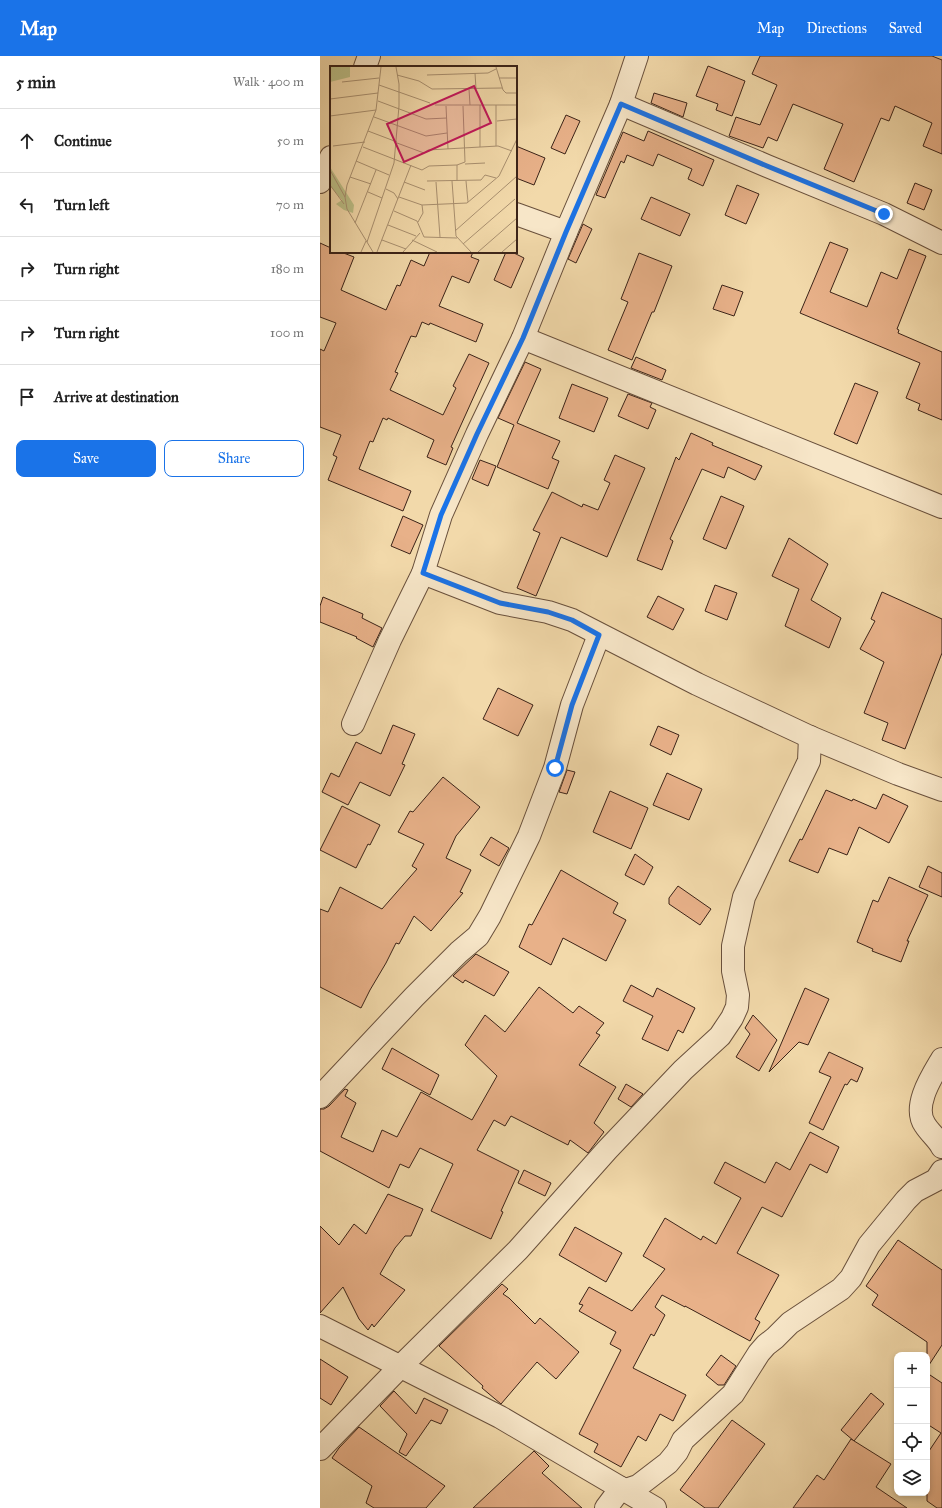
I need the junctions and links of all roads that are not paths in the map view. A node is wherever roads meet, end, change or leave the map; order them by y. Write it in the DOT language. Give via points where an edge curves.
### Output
graph roads {
  1 [pos="369,56"];
  2 [pos="637,56"];
  3 [pos="365,66"];
  4 [pos="621,104"];
  5 [pos="330,159"];
  6 [pos="320,182"];
  7 [pos="517,214"];
  8 [pos="566,232"];
  9 [pos="942,243"];
  10 [pos="523,338"];
  11 [pos="942,507"];
  12 [pos="423,573"];
  13 [pos="599,635"];
  14 [pos="353,724"];
  15 [pos="810,737"];
  16 [pos="834,747"];
  17 [pos="809,761"];
  18 [pos="942,790"];
  19 [pos="942,1059"];
  20 [pos="320,1097"];
  21 [pos="942,1147"];
  22 [pos="942,1171"];
  23 [pos="320,1326"];
  24 [pos="401,1366"];
  25 [pos="320,1449"];
  26 [pos="623,1489"];
  27 [pos="606,1508"];
  28 [pos="655,1508"];
  1 -- 3 [label="street"];
  2 -- 4 [label="street"];
  4 -- 8 [label="street"];
  4 -- 9 [label="street" via="884,214"];
  5 -- 6 [label="street"];
  7 -- 8 [label="street"];
  8 -- 10 [label="street"];
  10 -- 11 [label="street"];
  10 -- 12 [label="street" via="441,515"];
  12 -- 13 [label="street" via="500,603 548,612 572,620"];
  12 -- 14 [label="street"];
  13 -- 15 [label="street"];
  13 -- 20 [label="street" via="572,705 552,775 529,836 478,936 414,997"];
  15 -- 16 [label="street"];
  15 -- 17 [label="street"];
  16 -- 17 [label="street"];
  16 -- 18 [label="street"];
  17 -- 24 [label="street" via="744,897 733,946 738,995 736,1007 720,1036 683,1070 607,1150 518,1250"];
  19 -- 21 [label="street" via="924,1093 920,1115"];
  22 -- 26 [label="street" via="936,1180 915,1191 906,1200 869,1245 852,1278 841,1289 790,1323 766,1345 733,1394 683,1440 668,1463 638,1486"];
  23 -- 24 [label="street"];
  24 -- 25 [label="street"];
  24 -- 26 [label="street" via="500,1416"];
  26 -- 27 [label="street"];
  26 -- 28 [label="street"];
}
